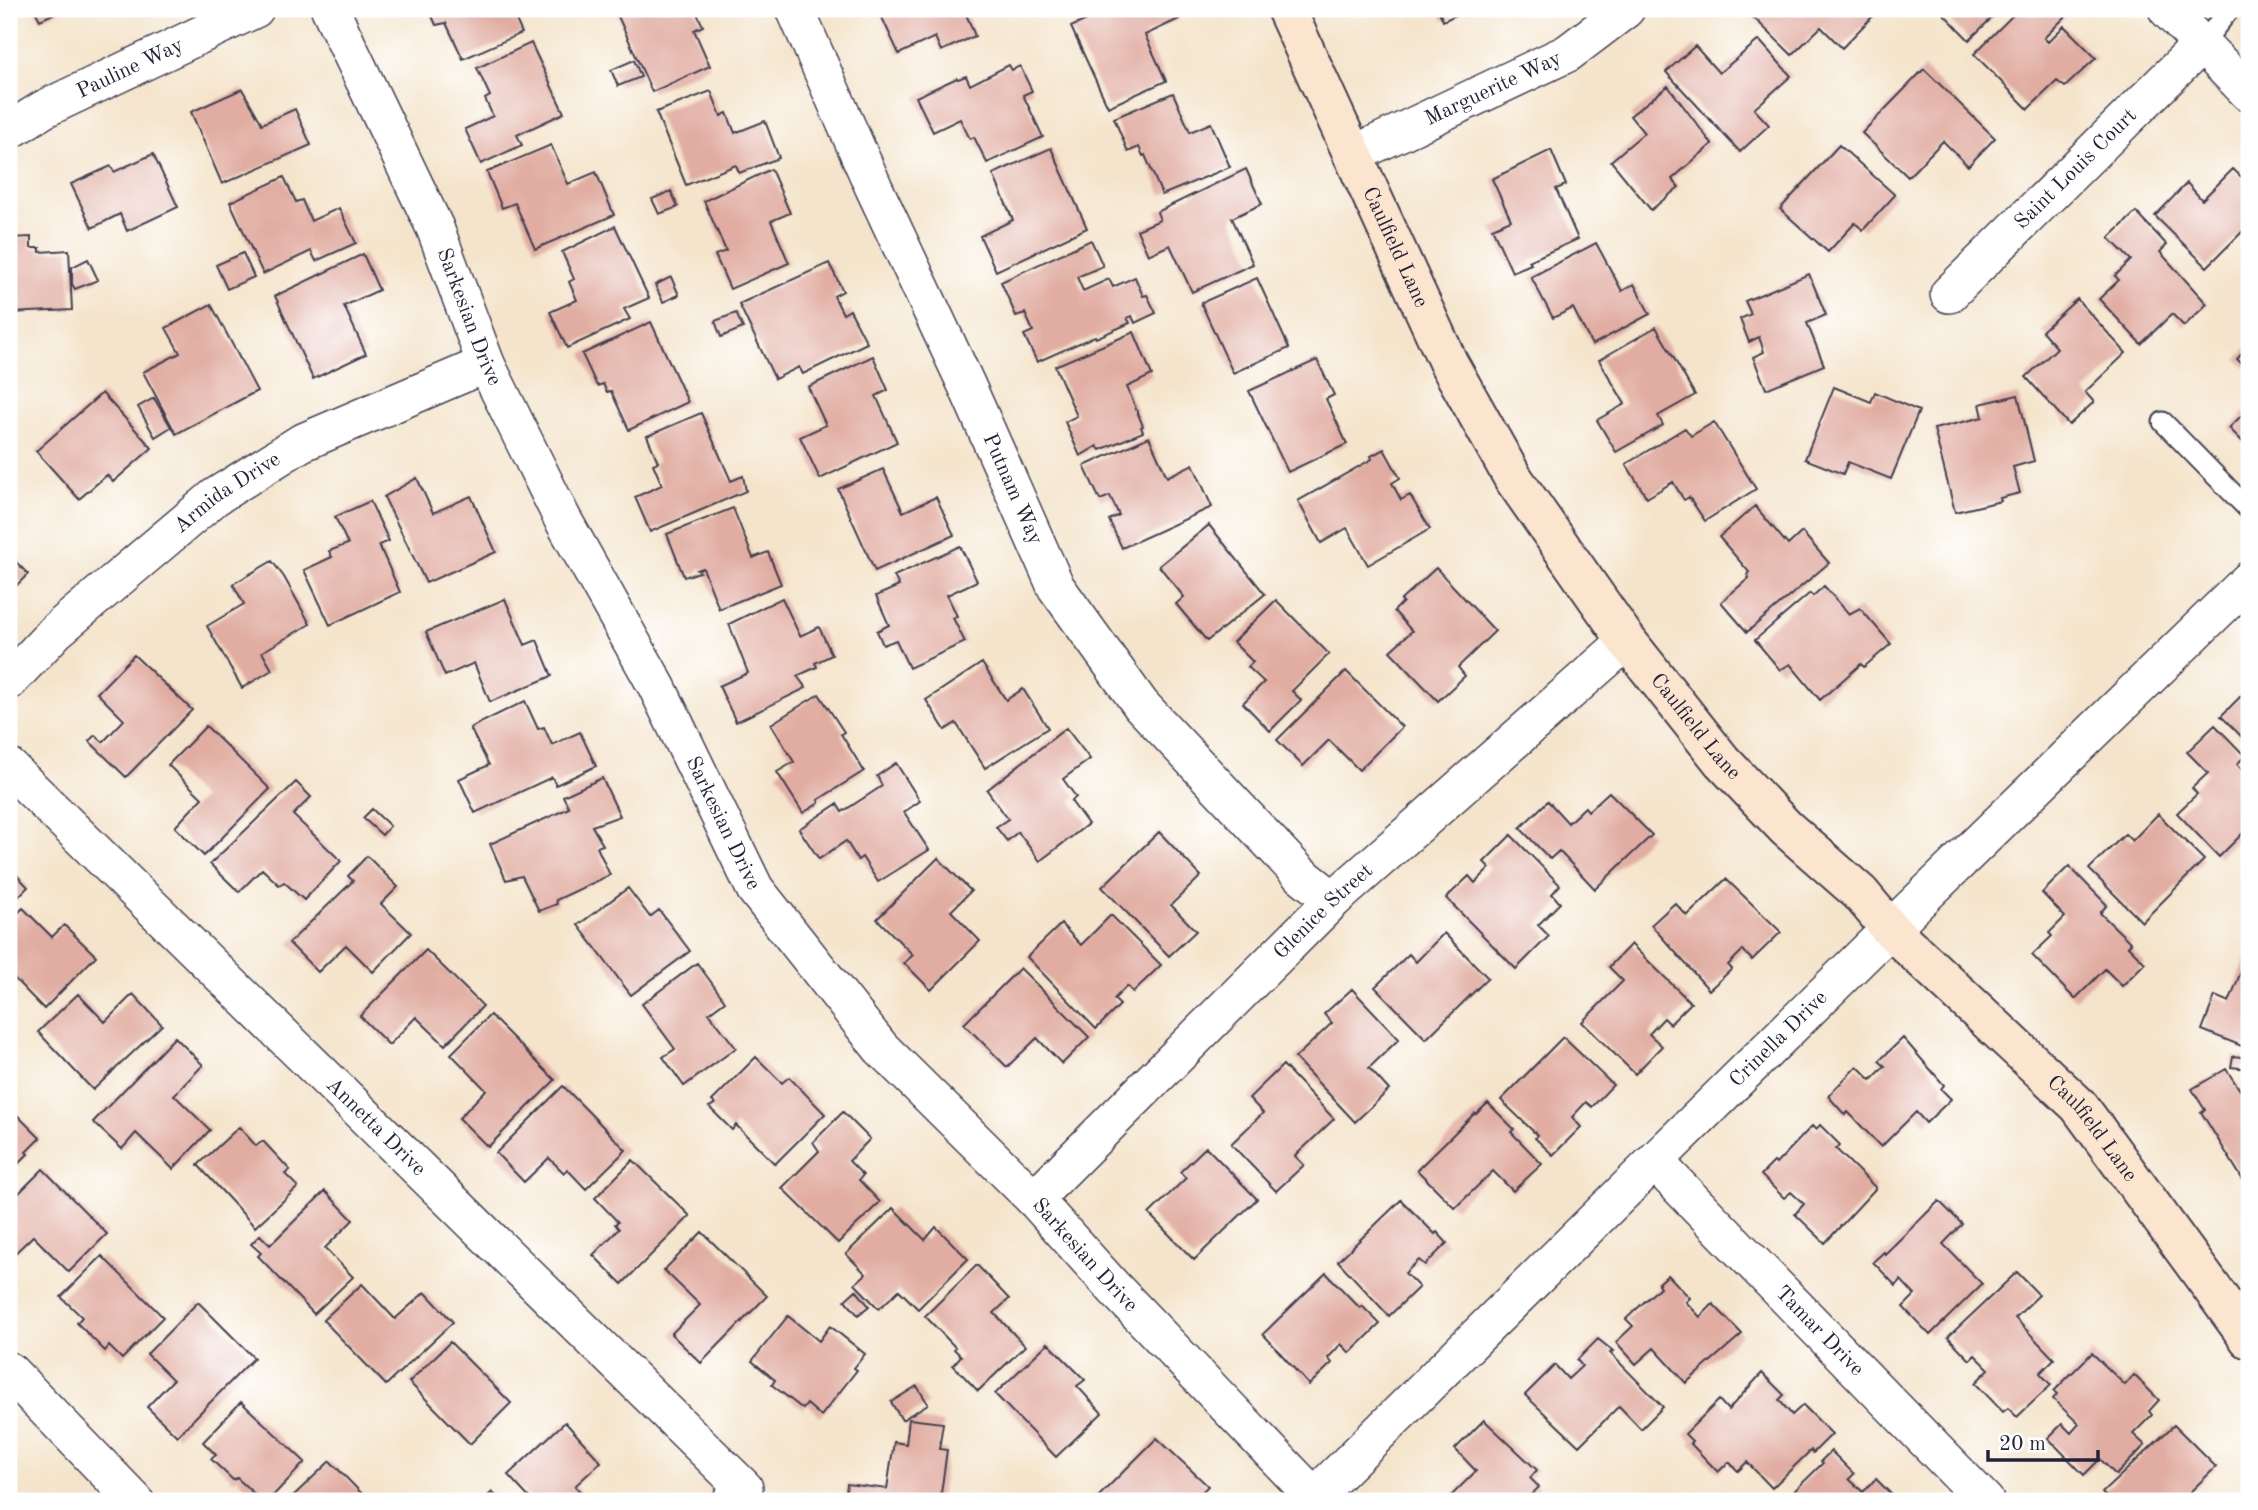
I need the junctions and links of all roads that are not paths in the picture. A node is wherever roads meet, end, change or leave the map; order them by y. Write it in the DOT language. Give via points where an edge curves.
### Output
graph roads {
  1 [pos="255,9"];
  2 [pos="330,9"];
  3 [pos="795,9"];
  4 [pos="1286,9"];
  5 [pos="1626,9"];
  6 [pos="2167,9"];
  7 [pos="2230,9"];
  8 [pos="2202,44"];
  9 [pos="2249,93"];
  10 [pos="9,128"];
  11 [pos="1352,155"];
  12 [pos="1949,294"];
  13 [pos="486,364"];
  14 [pos="2162,422"];
  15 [pos="2249,510"];
  16 [pos="2249,580"];
  17 [pos="1627,641"];
  18 [pos="9,681"];
  19 [pos="9,767"];
  20 [pos="1333,900"];
  21 [pos="1890,929"];
  22 [pos="1655,1162"];
  23 [pos="1034,1199"];
  24 [pos="2249,1339"];
  25 [pos="9,1371"];
  26 [pos="738,1495"];
  27 [pos="1314,1500"];
  28 [pos="135,1501"];
  29 [pos="1985,1501"];
  1 -- 10 [label="street, Pauline Way"];
  2 -- 13 [label="street, Sarkesian Drive" via="435,228"];
  3 -- 20 [label="street, Putnam Way" via="1056,587 1141,705 1299,873"];
  4 -- 11 [label="main road, Caulfield Lane"];
  5 -- 11 [label="street, Marguerite Way" via="1568,53"];
  6 -- 8 [label="street"];
  7 -- 8 [label="lane"];
  8 -- 9 [label="street"];
  8 -- 12 [label="street, Saint Louis Court"];
  11 -- 17 [label="main road, Caulfield Lane" via="1448,362 1513,478"];
  13 -- 18 [label="street, Armida Drive" via="300,443 215,498 56,631"];
  13 -- 23 [label="street, Sarkesian Drive" via="562,518 657,687 755,889 881,1048"];
  14 -- 15 [label="lane"];
  16 -- 21 [label="street, Crinella Drive"];
  17 -- 20 [label="street, Glenice Street"];
  17 -- 21 [label="main road, Caulfield Lane" via="1721,761 1786,828 1860,893"];
  19 -- 26 [label="street, Annetta Drive"];
  20 -- 23 [label="street, Glenice Street"];
  21 -- 22 [label="street, Crinella Drive"];
  21 -- 24 [label="main road, Caulfield Lane" via="2079,1106"];
  22 -- 27 [label="street, Crinella Drive"];
  22 -- 29 [label="street, Tamar Drive"];
  23 -- 27 [label="street, Sarkesian Drive"];
  25 -- 28 [label="street"];
}
